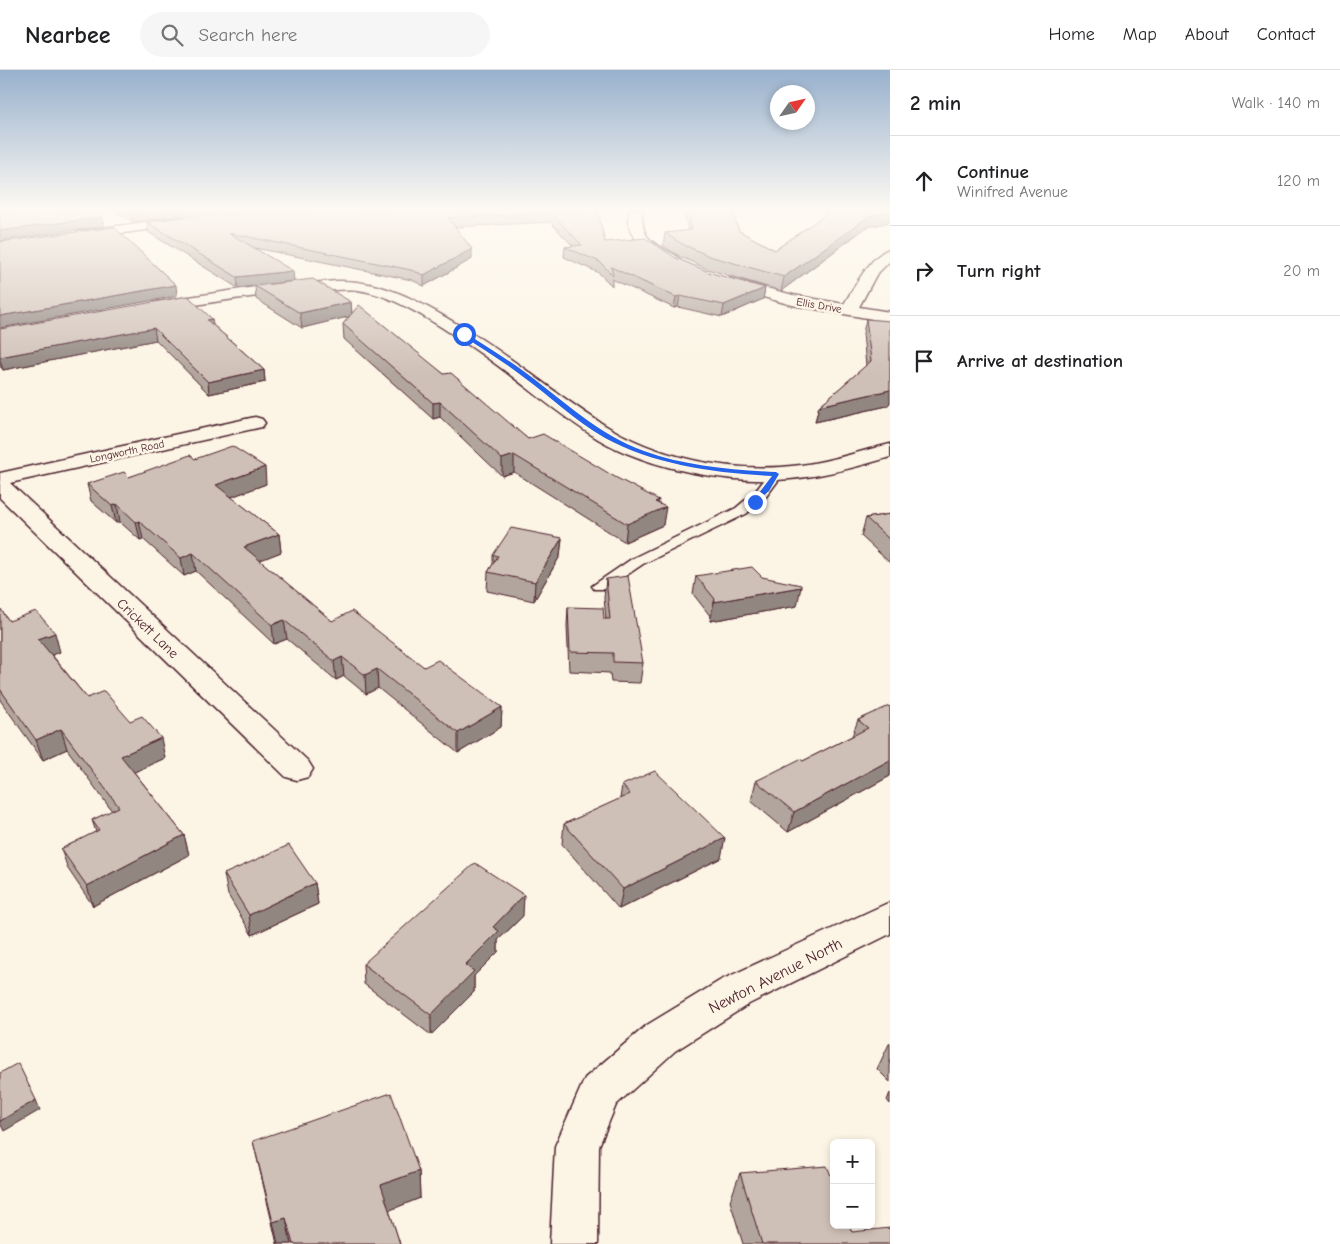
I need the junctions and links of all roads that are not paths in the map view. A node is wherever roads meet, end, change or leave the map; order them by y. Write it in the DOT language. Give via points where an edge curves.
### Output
graph roads {
  1 [pos="878,265"];
  2 [pos="717,279"];
  3 [pos="848,310"];
  4 [pos="135,311"];
  5 [pos="890,317"];
  6 [pos="255,423"];
  7 [pos="890,450"];
  8 [pos="776,474"];
  9 [pos="0,479"];
  10 [pos="0,486"];
  11 [pos="600,586"];
  12 [pos="297,769"];
  13 [pos="890,917"];
  14 [pos="574,1244"];
  1 -- 3 [label="street"];
  2 -- 3 [label="street, Ellis Drive" via="792,300"];
  3 -- 5 [label="street, Ellis Drive"];
  4 -- 8 [label="street" via="193,300 311,286 375,289 397,297 464,334 607,436 642,452 680,462 737,472"];
  6 -- 9 [label="street, Longworth Road"];
  7 -- 8 [label="street" via="857,460"];
  8 -- 11 [label="lane" via="755,502 741,511 638,561"];
  10 -- 12 [label="street, Crickett Lane"];
  13 -- 14 [label="street, Newton Avenue North" via="735,992 661,1038 600,1092 577,1146"];
}
